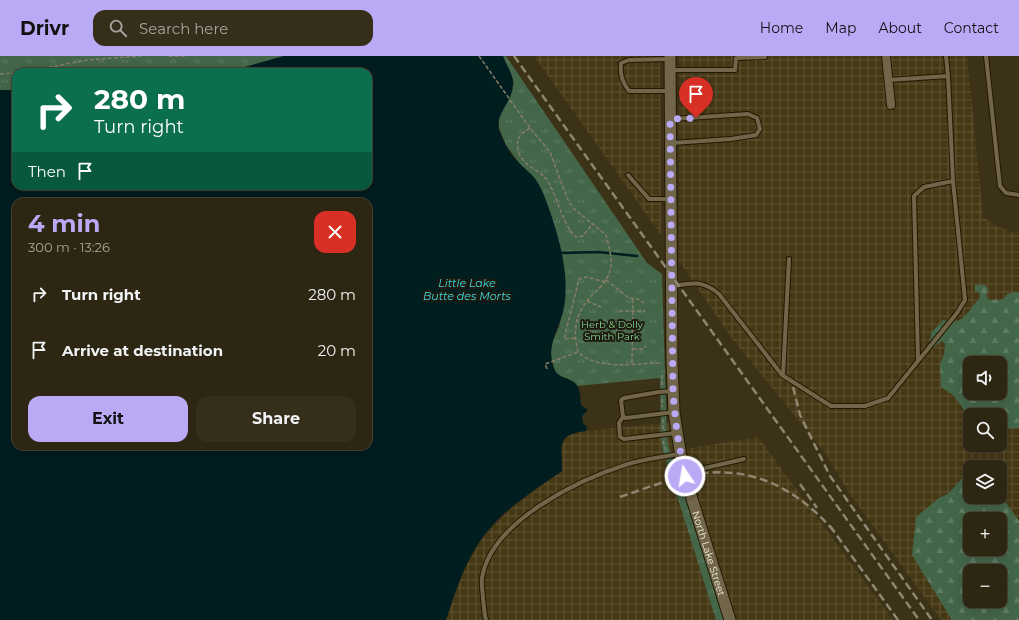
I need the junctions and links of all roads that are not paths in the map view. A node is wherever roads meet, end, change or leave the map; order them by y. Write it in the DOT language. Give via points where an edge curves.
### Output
graph roads {
  1 [pos="764,56"];
  2 [pos="886,56"];
  3 [pos="946,56"];
  4 [pos="986,56"];
  5 [pos="670,62"];
  6 [pos="948,76"];
  7 [pos="888,80"];
  8 [pos="670,91"];
  9 [pos="891,105"];
  10 [pos="670,119"];
  11 [pos="670,143"];
  12 [pos="628,175"];
  13 [pos="953,182"];
  14 [pos="1019,195"];
  15 [pos="670,199"];
  16 [pos="789,259"];
  17 [pos="671,286"];
  18 [pos="918,359"];
  19 [pos="782,375"];
  20 [pos="673,391"];
  21 [pos="674,412"];
  22 [pos="623,417"];
  23 [pos="677,433"];
  24 [pos="680,454"];
  25 [pos="744,459"];
  26 [pos="684,473"];
  27 [pos="486,620"];
  28 [pos="730,620"];
  1 -- 5 [label="lane" via="736,58 735,70"];
  2 -- 7 [label="street"];
  3 -- 6 [label="lane"];
  4 -- 14 [label="lane" via="1000,186 1006,193"];
  5 -- 8 [label="main road, North Lake Street"];
  5 -- 8 [label="lane" via="629,60 621,63 620,70 621,80 629,91"];
  6 -- 7 [label="lane"];
  6 -- 13 [label="lane"];
  7 -- 9 [label="street"];
  8 -- 10 [label="main road, North Lake Street"];
  10 -- 11 [label="main road, North Lake Street"];
  10 -- 11 [label="lane" via="748,114 757,118 760,129 756,135 731,139"];
  11 -- 15 [label="main road, North Lake Street"];
  12 -- 15 [label="lane" via="649,199"];
  13 -- 18 [label="lane" via="965,300"];
  13 -- 18 [label="lane" via="924,187 914,196"];
  15 -- 17 [label="main road, North Lake Street"];
  16 -- 19 [label="lane"];
  17 -- 19 [label="lane" via="700,282 709,285 719,294"];
  17 -- 20 [label="main road, North Lake Street"];
  18 -- 19 [label="lane" via="888,398 865,406 832,406"];
  20 -- 21 [label="main road, North Lake Street"];
  20 -- 22 [label="lane" via="624,398 621,400"];
  21 -- 22 [label="lane"];
  21 -- 23 [label="main road, North Lake Street"];
  22 -- 23 [label="lane" via="619,432 620,437 624,439"];
  23 -- 24 [label="main road, North Lake Street"];
  24 -- 26 [label="main road, North Lake Street"];
  24 -- 27 [label="lane" via="630,463 601,473 572,486 529,513 510,529 488,561 482,578"];
  25 -- 26 [label="lane"];
  26 -- 28 [label="main road, North Lake Street"];
}
